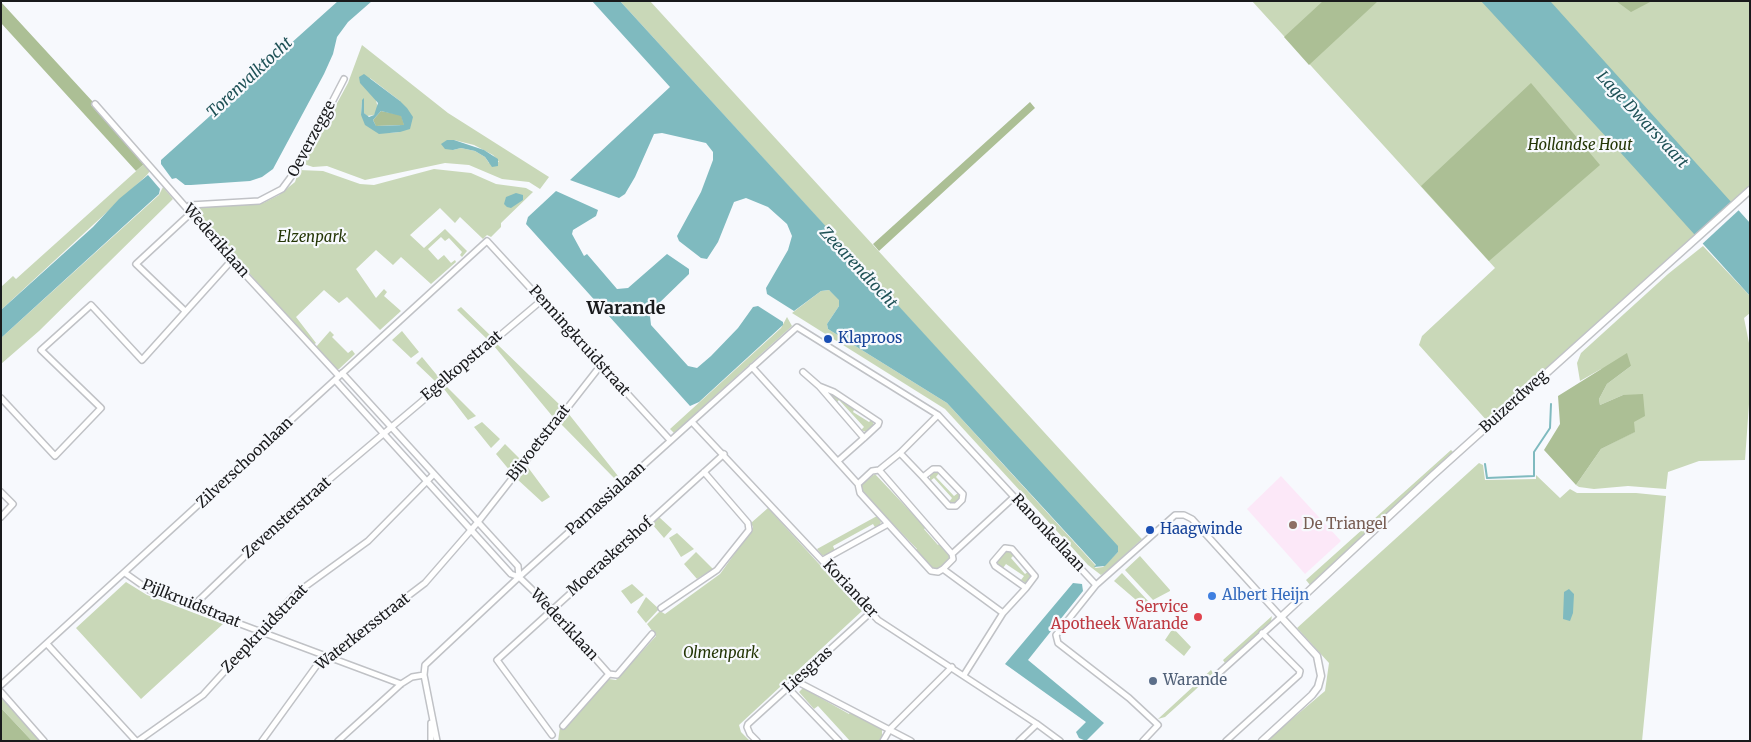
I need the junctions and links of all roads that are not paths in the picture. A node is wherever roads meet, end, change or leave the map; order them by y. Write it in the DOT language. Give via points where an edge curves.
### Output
graph roads {
  1 [pos="344,78"];
  2 [pos="95,104"];
  3 [pos="1750,190"];
  4 [pos="187,208"];
  5 [pos="192,214"];
  6 [pos="487,241"];
  7 [pos="232,260"];
  8 [pos="542,300"];
  9 [pos="185,311"];
  10 [pos="797,327"];
  11 [pos="601,365"];
  12 [pos="752,367"];
  13 [pos="803,372"];
  14 [pos="339,376"];
  15 [pos="819,386"];
  16 [pos="1,398"];
  17 [pos="938,415"];
  18 [pos="692,422"];
  19 [pos="392,427"];
  20 [pos="383,433"];
  21 [pos="864,438"];
  22 [pos="670,440"];
  23 [pos="900,453"];
  24 [pos="724,454"];
  25 [pos="838,461"];
  26 [pos="879,470"];
  27 [pos="704,472"];
  28 [pos="434,474"];
  29 [pos="923,477"];
  30 [pos="427,481"];
  31 [pos="858,484"];
  32 [pos="1,492"];
  33 [pos="1014,497"];
  34 [pos="1,517"];
  35 [pos="478,522"];
  36 [pos="888,524"];
  37 [pos="470,530"];
  38 [pos="952,554"];
  39 [pos="823,560"];
  40 [pos="943,569"];
  41 [pos="125,572"];
  42 [pos="519,577"];
  43 [pos="1096,585"];
  44 [pos="1026,588"];
  45 [pos="193,606"];
  46 [pos="661,608"];
  47 [pos="552,610"];
  48 [pos="870,613"];
  49 [pos="1003,613"];
  50 [pos="1281,617"];
  51 [pos="260,632"];
  52 [pos="1262,633"];
  53 [pos="652,634"];
  54 [pos="47,644"];
  55 [pos="330,658"];
  56 [pos="952,667"];
  57 [pos="1219,673"];
  58 [pos="609,674"];
  59 [pos="424,675"];
  60 [pos="964,675"];
  61 [pos="796,681"];
  62 [pos="401,684"];
  63 [pos="1,685"];
  64 [pos="788,688"];
  65 [pos="1,692"];
  66 [pos="432,720"];
  67 [pos="1037,724"];
  68 [pos="563,726"];
  69 [pos="890,729"];
  70 [pos="552,736"];
  71 [pos="44,741"];
  72 [pos="137,741"];
  73 [pos="262,741"];
  74 [pos="338,741"];
  75 [pos="431,741"];
  76 [pos="436,741"];
  77 [pos="757,741"];
  78 [pos="839,741"];
  79 [pos="883,741"];
  80 [pos="911,741"];
  81 [pos="1019,741"];
  82 [pos="1060,741"];
  83 [pos="1142,741"];
  84 [pos="1226,741"];
  85 [pos="1262,741"];
  1 -- 4 [label="street, Oeverzegge" via="299,166 282,189 258,201 190,205"];
  2 -- 4 [label="street, Wederiklaan"];
  3 -- 50 [label="street, Buizerdweg" via="1432,476"];
  4 -- 5 [label="street, Wederiklaan"];
  5 -- 7 [label="street, Wederiklaan"];
  5 -- 9 [label="street" via="136,264"];
  6 -- 8 [label="street, Penningkruidstraat"];
  6 -- 14 [label="street, Zilverschoonlaan"];
  7 -- 9 [label="street"];
  7 -- 14 [label="street, Wederiklaan"];
  8 -- 11 [label="street, Penningkruidstraat"];
  8 -- 19 [label="street, Egelkopstraat"];
  9 -- 16 [label="street" via="142,360 91,305 41,350 101,408 55,456"];
  10 -- 12 [label="street, Parnassialaan"];
  10 -- 17 [label="street, Ranonkellaan"];
  11 -- 22 [label="street, Penningkruidstraat"];
  11 -- 35 [label="street, Bijvoetstraat"];
  12 -- 18 [label="street, Parnassialaan"];
  12 -- 25 [label="street"];
  13 -- 15 [label="street"];
  14 -- 19 [label="street, Wederiklaan"];
  14 -- 20 [label="street, Wederiklaan"];
  14 -- 41 [label="street, Zilverschoonlaan"];
  15 -- 21 [label="street"];
  15 -- 21 [label="street" via="877,419 878,425"];
  17 -- 23 [label="street"];
  17 -- 33 [label="street, Ranonkellaan"];
  18 -- 22 [label="street, Parnassialaan"];
  18 -- 24 [label="street, Koriander"];
  19 -- 20 [label="street, Egelkopstraat"];
  19 -- 28 [label="street, Wederiklaan"];
  20 -- 30 [label="street, Wederiklaan"];
  20 -- 45 [label="street, Zevensterstraat" via="292,511"];
  21 -- 25 [label="street"];
  22 -- 42 [label="street, Parnassialaan"];
  23 -- 26 [label="street"];
  23 -- 29 [label="street"];
  24 -- 27 [label="street, Moeraskershof"];
  24 -- 39 [label="street, Koriander"];
  25 -- 31 [label="street"];
  26 -- 31 [label="street" via="872,471"];
  26 -- 38 [label="street"];
  27 -- 46 [label="street" via="748,523 749,530 717,570"];
  27 -- 47 [label="street, Moeraskershof"];
  28 -- 30 [label="street, Zeepkruidstraat"];
  28 -- 35 [label="street, Wederiklaan"];
  29 -- 29 [label="street" via="949,506 956,506 962,500 963,494 939,469 932,469"];
  30 -- 37 [label="street, Wederiklaan"];
  30 -- 51 [label="street, Zeepkruidstraat" via="368,541 294,594"];
  31 -- 36 [label="street" via="860,493"];
  32 -- 34 [label="street" via="13,504"];
  33 -- 38 [label="street"];
  33 -- 43 [label="street, Ranonkellaan"];
  35 -- 37 [label="street, Bijvoetstraat"];
  35 -- 42 [label="street, Wederiklaan" via="518,566"];
  36 -- 39 [label="street"];
  36 -- 40 [label="street" via="931,571"];
  37 -- 42 [label="street, Wederiklaan" via="511,574"];
  37 -- 55 [label="street, Waterkersstraat" via="425,583"];
  38 -- 40 [label="street" via="953,559"];
  39 -- 48 [label="street, Koriander"];
  40 -- 49 [label="street"];
  41 -- 45 [label="street, Pijlkruidstraat" via="149,590"];
  41 -- 54 [label="street, Zilverschoonlaan"];
  42 -- 47 [label="street, Wederiklaan"];
  42 -- 59 [label="street, Parnassialaan" via="425,665"];
  43 -- 50 [label="street, Ranonkellaan" via="1171,516 1184,515 1201,528"];
  43 -- 83 [label="street" via="1056,635 1058,643 1158,725"];
  44 -- 44 [label="street" via="1035,576 1012,549 1005,548 993,559 995,566"];
  44 -- 49 [label="street"];
  45 -- 51 [label="street, Pijlkruidstraat"];
  47 -- 58 [label="street, Wederiklaan"];
  47 -- 70 [label="street, Moeraskershof" via="497,660"];
  48 -- 56 [label="street, Koriander"];
  48 -- 61 [label="street, Liesgras"];
  49 -- 60 [label="street"];
  50 -- 52 [label="street"];
  50 -- 85 [label="street" via="1317,656 1321,676 1312,695"];
  51 -- 55 [label="street, Pijlkruidstraat"];
  51 -- 72 [label="street, Zeepkruidstraat" via="203,695"];
  52 -- 57 [label="street"];
  52 -- 84 [label="street" via="1300,671 1299,675"];
  53 -- 58 [label="street, Wederiklaan" via="617,675"];
  54 -- 63 [label="street, Zilverschoonlaan"];
  54 -- 72 [label="street"];
  55 -- 62 [label="street, Pijlkruidstraat"];
  55 -- 73 [label="street, Waterkersstraat" via="317,665"];
  56 -- 60 [label="street, Koriander"];
  56 -- 69 [label="street"];
  58 -- 68 [label="street, Wederiklaan"];
  59 -- 62 [label="street" via="412,677"];
  59 -- 66 [label="street"];
  60 -- 67 [label="street, Koriander"];
  61 -- 64 [label="street, Liesgras"];
  61 -- 69 [label="street"];
  62 -- 74 [label="street"];
  64 -- 77 [label="street, Liesgras" via="748,724 747,728"];
  64 -- 78 [label="street"];
  65 -- 71 [label="street"];
  66 -- 75 [label="street"];
  66 -- 76 [label="street"];
  67 -- 81 [label="street"];
  67 -- 82 [label="street, Koriander"];
  69 -- 79 [label="street"];
  69 -- 80 [label="street"];
}
